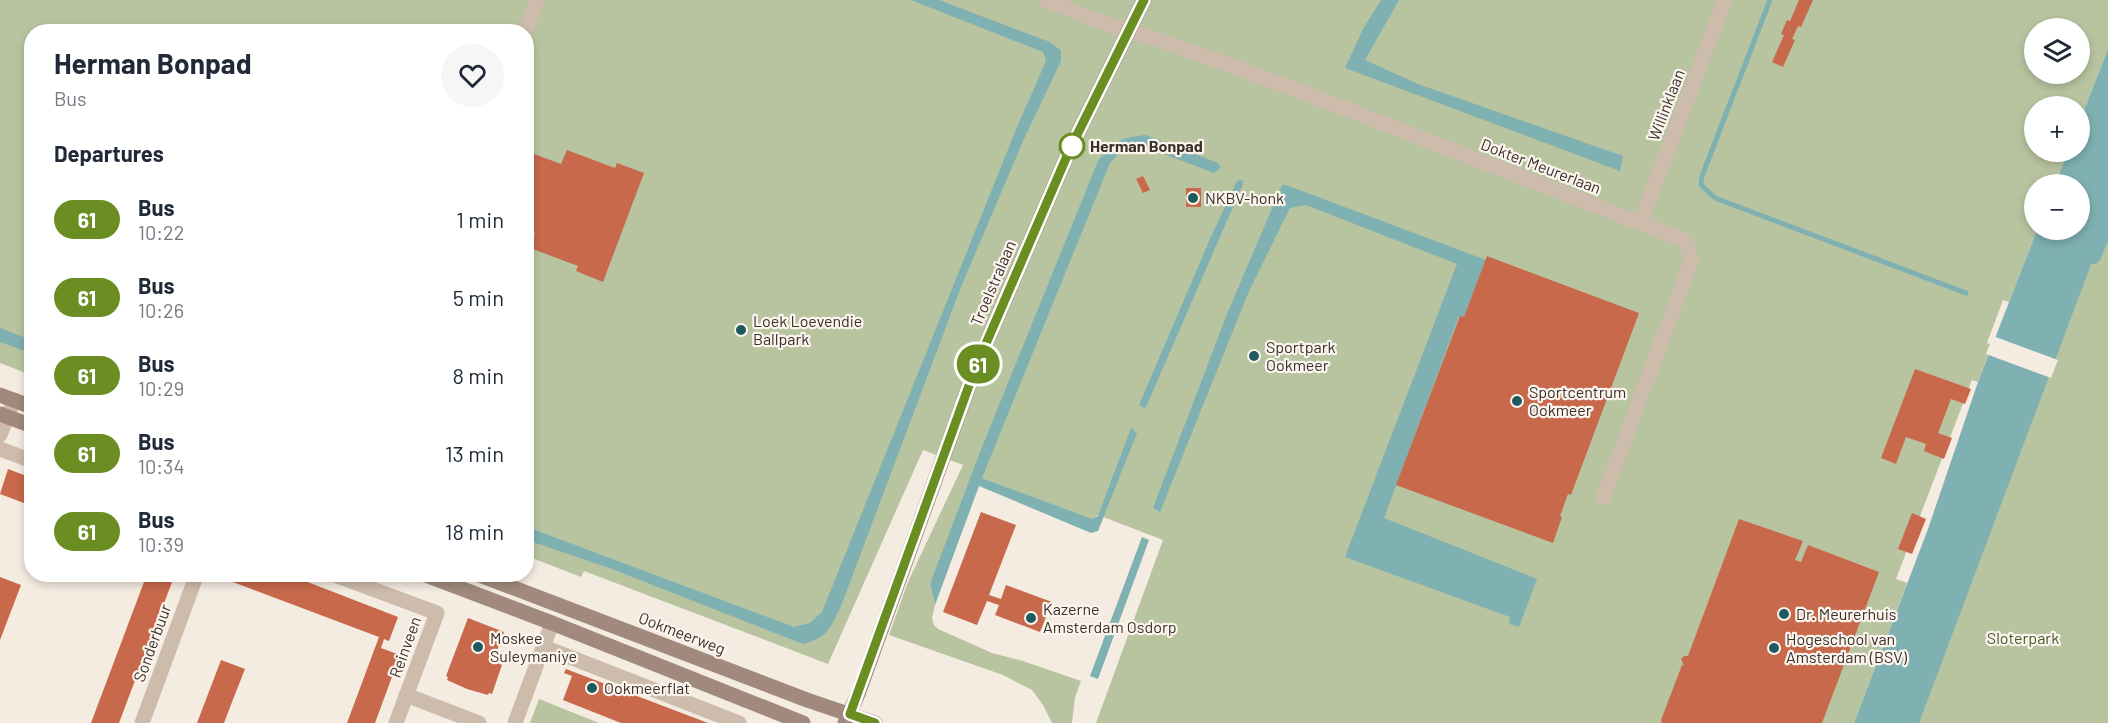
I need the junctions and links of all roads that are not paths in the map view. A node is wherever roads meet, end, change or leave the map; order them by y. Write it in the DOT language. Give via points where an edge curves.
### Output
graph roads {
  1 [pos="537,0"];
  2 [pos="1044,0"];
  3 [pos="1144,0"];
  4 [pos="1725,0"];
  5 [pos="528,24"];
  6 [pos="1128,31"];
  7 [pos="1641,223"];
  8 [pos="7,398"];
  9 [pos="24,404"];
  10 [pos="3,416"];
  11 [pos="24,423"];
  12 [pos="0,435"];
  13 [pos="0,449"];
  14 [pos="24,458"];
  15 [pos="1603,498"];
  16 [pos="193,582"];
  17 [pos="354,582"];
  18 [pos="444,582"];
  19 [pos="498,582"];
  20 [pos="552,623"];
  21 [pos="544,647"];
  22 [pos="406,695"];
  23 [pos="847,718"];
  24 [pos="142,723"];
  25 [pos="396,723"];
  26 [pos="479,723"];
  27 [pos="515,723"];
  28 [pos="739,723"];
  29 [pos="803,723"];
  30 [pos="875,723"];
  1 -- 5 [label="street"];
  2 -- 6 [label="street"];
  3 -- 6 [label="main road, Troelstralaan"];
  4 -- 7 [label="street, Willinklaan"];
  6 -- 7 [label="street, Dokter Meurerlaan" via="1284,85"];
  6 -- 23 [label="main road, Troelstralaan" via="1070,149 975,369"];
  7 -- 15 [label="street, Dokter Meurerlaan" via="1684,240 1690,262"];
  8 -- 9 [label="main road"];
  8 -- 10 [label="street"];
  10 -- 11 [label="main road"];
  10 -- 12 [label="street"];
  13 -- 14 [label="street"];
  16 -- 24 [label="street, Sonderbuur"];
  17 -- 22 [label="street, Reinveen" via="437,613"];
  18 -- 20 [label="main road"];
  19 -- 23 [label="main road, Ookmeerweg"];
  20 -- 21 [label="street"];
  20 -- 29 [label="main road"];
  21 -- 27 [label="street"];
  21 -- 28 [label="street"];
  22 -- 25 [label="street, Reinveen"];
  22 -- 26 [label="street, Reinveen"];
  23 -- 30 [label="main road, Ookmeerweg"];
}
